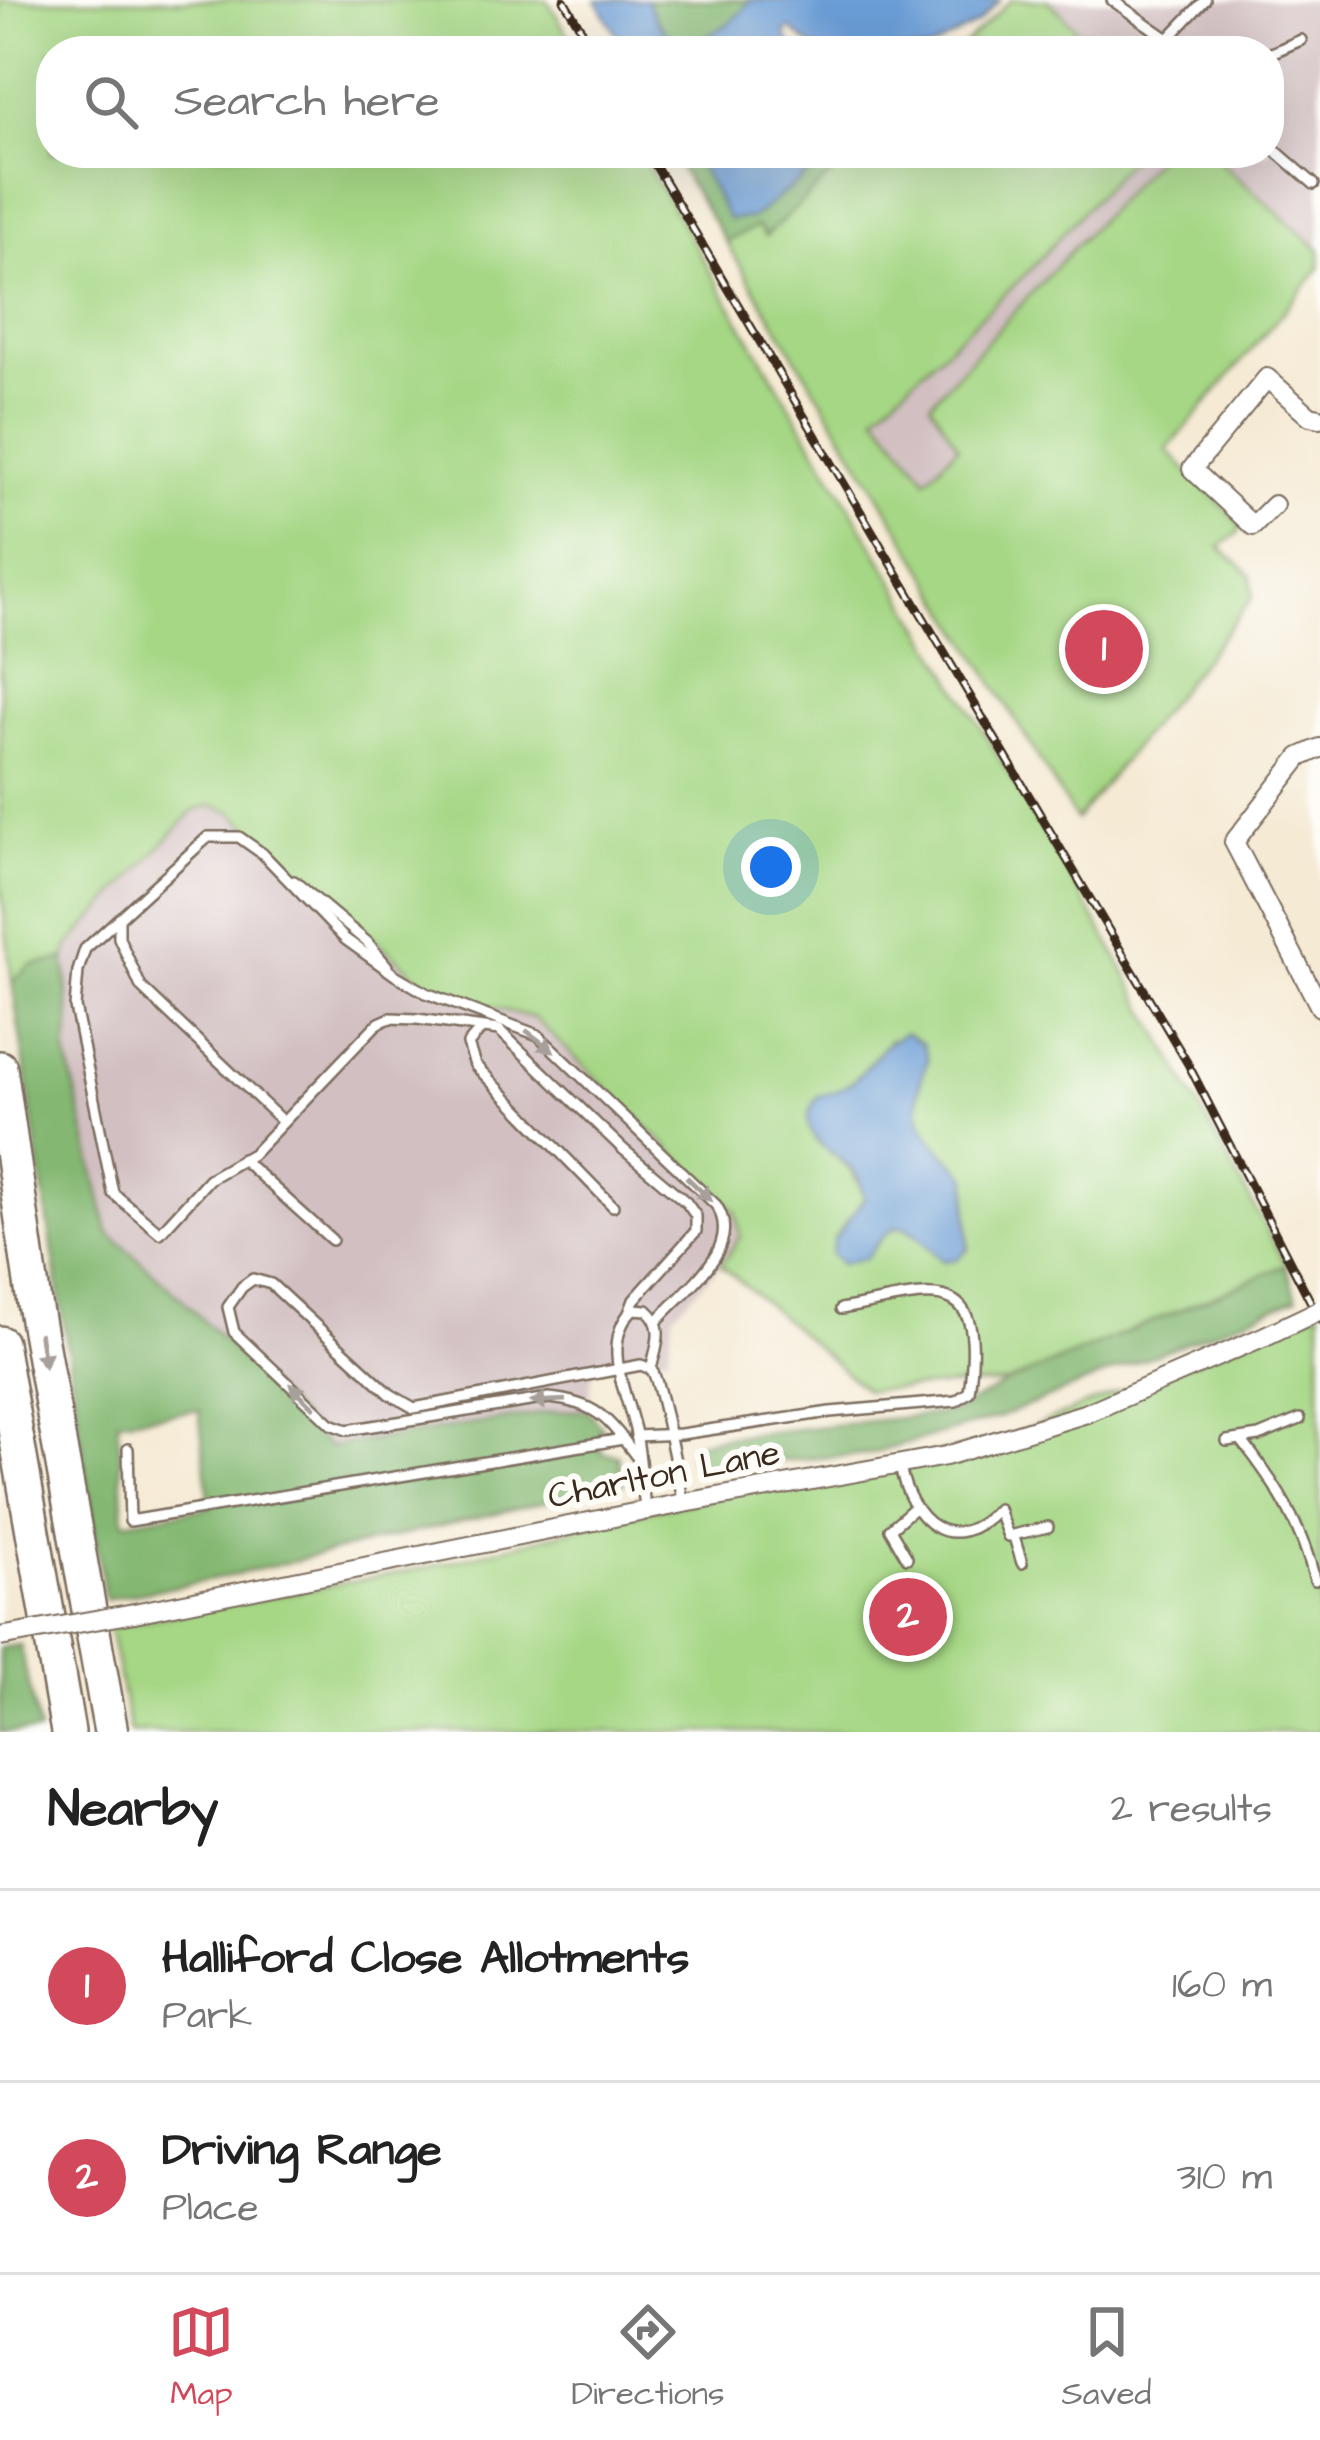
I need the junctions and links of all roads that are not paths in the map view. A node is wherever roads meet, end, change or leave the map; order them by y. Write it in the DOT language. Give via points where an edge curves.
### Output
graph roads {
  1 [pos="1112,0"];
  2 [pos="1204,0"];
  3 [pos="1164,36"];
  4 [pos="1171,36"];
  5 [pos="1301,40"];
  6 [pos="1284,47"];
  7 [pos="1284,158"];
  8 [pos="1314,184"];
  9 [pos="1320,418"];
  10 [pos="1274,505"];
  11 [pos="1320,748"];
  12 [pos="119,918"];
  13 [pos="1320,1007"];
  14 [pos="486,1022"];
  15 [pos="0,1068"];
  16 [pos="283,1121"];
  17 [pos="242,1159"];
  18 [pos="613,1206"];
  19 [pos="332,1240"];
  20 [pos="841,1309"];
  21 [pos="1320,1310"];
  22 [pos="629,1313"];
  23 [pos="658,1321"];
  24 [pos="0,1343"];
  25 [pos="651,1369"];
  26 [pos="617,1372"];
  27 [pos="1300,1420"];
  28 [pos="666,1432"];
  29 [pos="636,1436"];
  30 [pos="623,1439"];
  31 [pos="1242,1441"];
  32 [pos="1227,1442"];
  33 [pos="128,1449"];
  34 [pos="639,1460"];
  35 [pos="899,1466"];
  36 [pos="684,1502"];
  37 [pos="914,1508"];
  38 [pos="645,1511"];
  39 [pos="1048,1527"];
  40 [pos="1014,1537"];
  41 [pos="907,1558"];
  42 [pos="1022,1563"];
  43 [pos="1315,1580"];
  44 [pos="0,1637"];
  45 [pos="68,1732"];
  46 [pos="111,1732"];
  1 -- 3 [label="lane"];
  2 -- 4 [label="lane"];
  5 -- 6 [label="lane"];
  7 -- 8 [label="lane"];
  9 -- 10 [label="street" via="1267,378 1192,469 1248,533"];
  11 -- 13 [label="street" via="1300,757 1234,842"];
  12 -- 14 [label="lane" via="208,837 239,837 345,939"];
  12 -- 16 [label="lane" via="119,938 141,987"];
  12 -- 17 [label="lane" via="85,949 74,1007 113,1193 160,1234 209,1179"];
  14 -- 16 [label="lane" via="377,1024"];
  14 -- 18 [label="lane" via="468,1044 476,1065"];
  14 -- 22 [label="lane" via="696,1216 696,1231"];
  14 -- 23 [label="lane, one-way" via="538,1036 726,1220 718,1253"];
  15 -- 46 [label="highway, one-way"];
  16 -- 17 [label="lane"];
  17 -- 19 [label="lane"];
  20 -- 28 [label="lane" via="926,1293 959,1301 973,1343 969,1392 956,1401"];
  21 -- 35 [label="street, Charlton Lane, bridge" via="1087,1413"];
  22 -- 23 [label="lane" via="647,1310"];
  22 -- 26 [label="lane" via="617,1340"];
  23 -- 25 [label="lane"];
  24 -- 45 [label="highway"];
  25 -- 26 [label="lane"];
  25 -- 28 [label="lane"];
  26 -- 29 [label="lane"];
  30 -- 26 [label="lane, one-way" via="589,1406 549,1398 347,1430 234,1332 228,1307 253,1279 271,1284 414,1408"];
  27 -- 31 [label="lane"];
  28 -- 29 [label="lane"];
  28 -- 36 [label="lane"];
  29 -- 34 [label="lane"];
  30 -- 33 [label="lane" via="130,1521"];
  30 -- 34 [label="lane"];
  31 -- 32 [label="lane"];
  31 -- 43 [label="lane" via="1279,1489"];
  34 -- 38 [label="lane"];
  35 -- 36 [label="street, Charlton Lane"];
  35 -- 37 [label="lane"];
  36 -- 38 [label="street, Charlton Lane"];
  37 -- 40 [label="lane" via="937,1528 956,1531 998,1509"];
  37 -- 41 [label="lane" via="890,1529"];
  38 -- 44 [label="street, Charlton Lane, bridge"];
  39 -- 40 [label="lane"];
  40 -- 42 [label="lane"];
}
